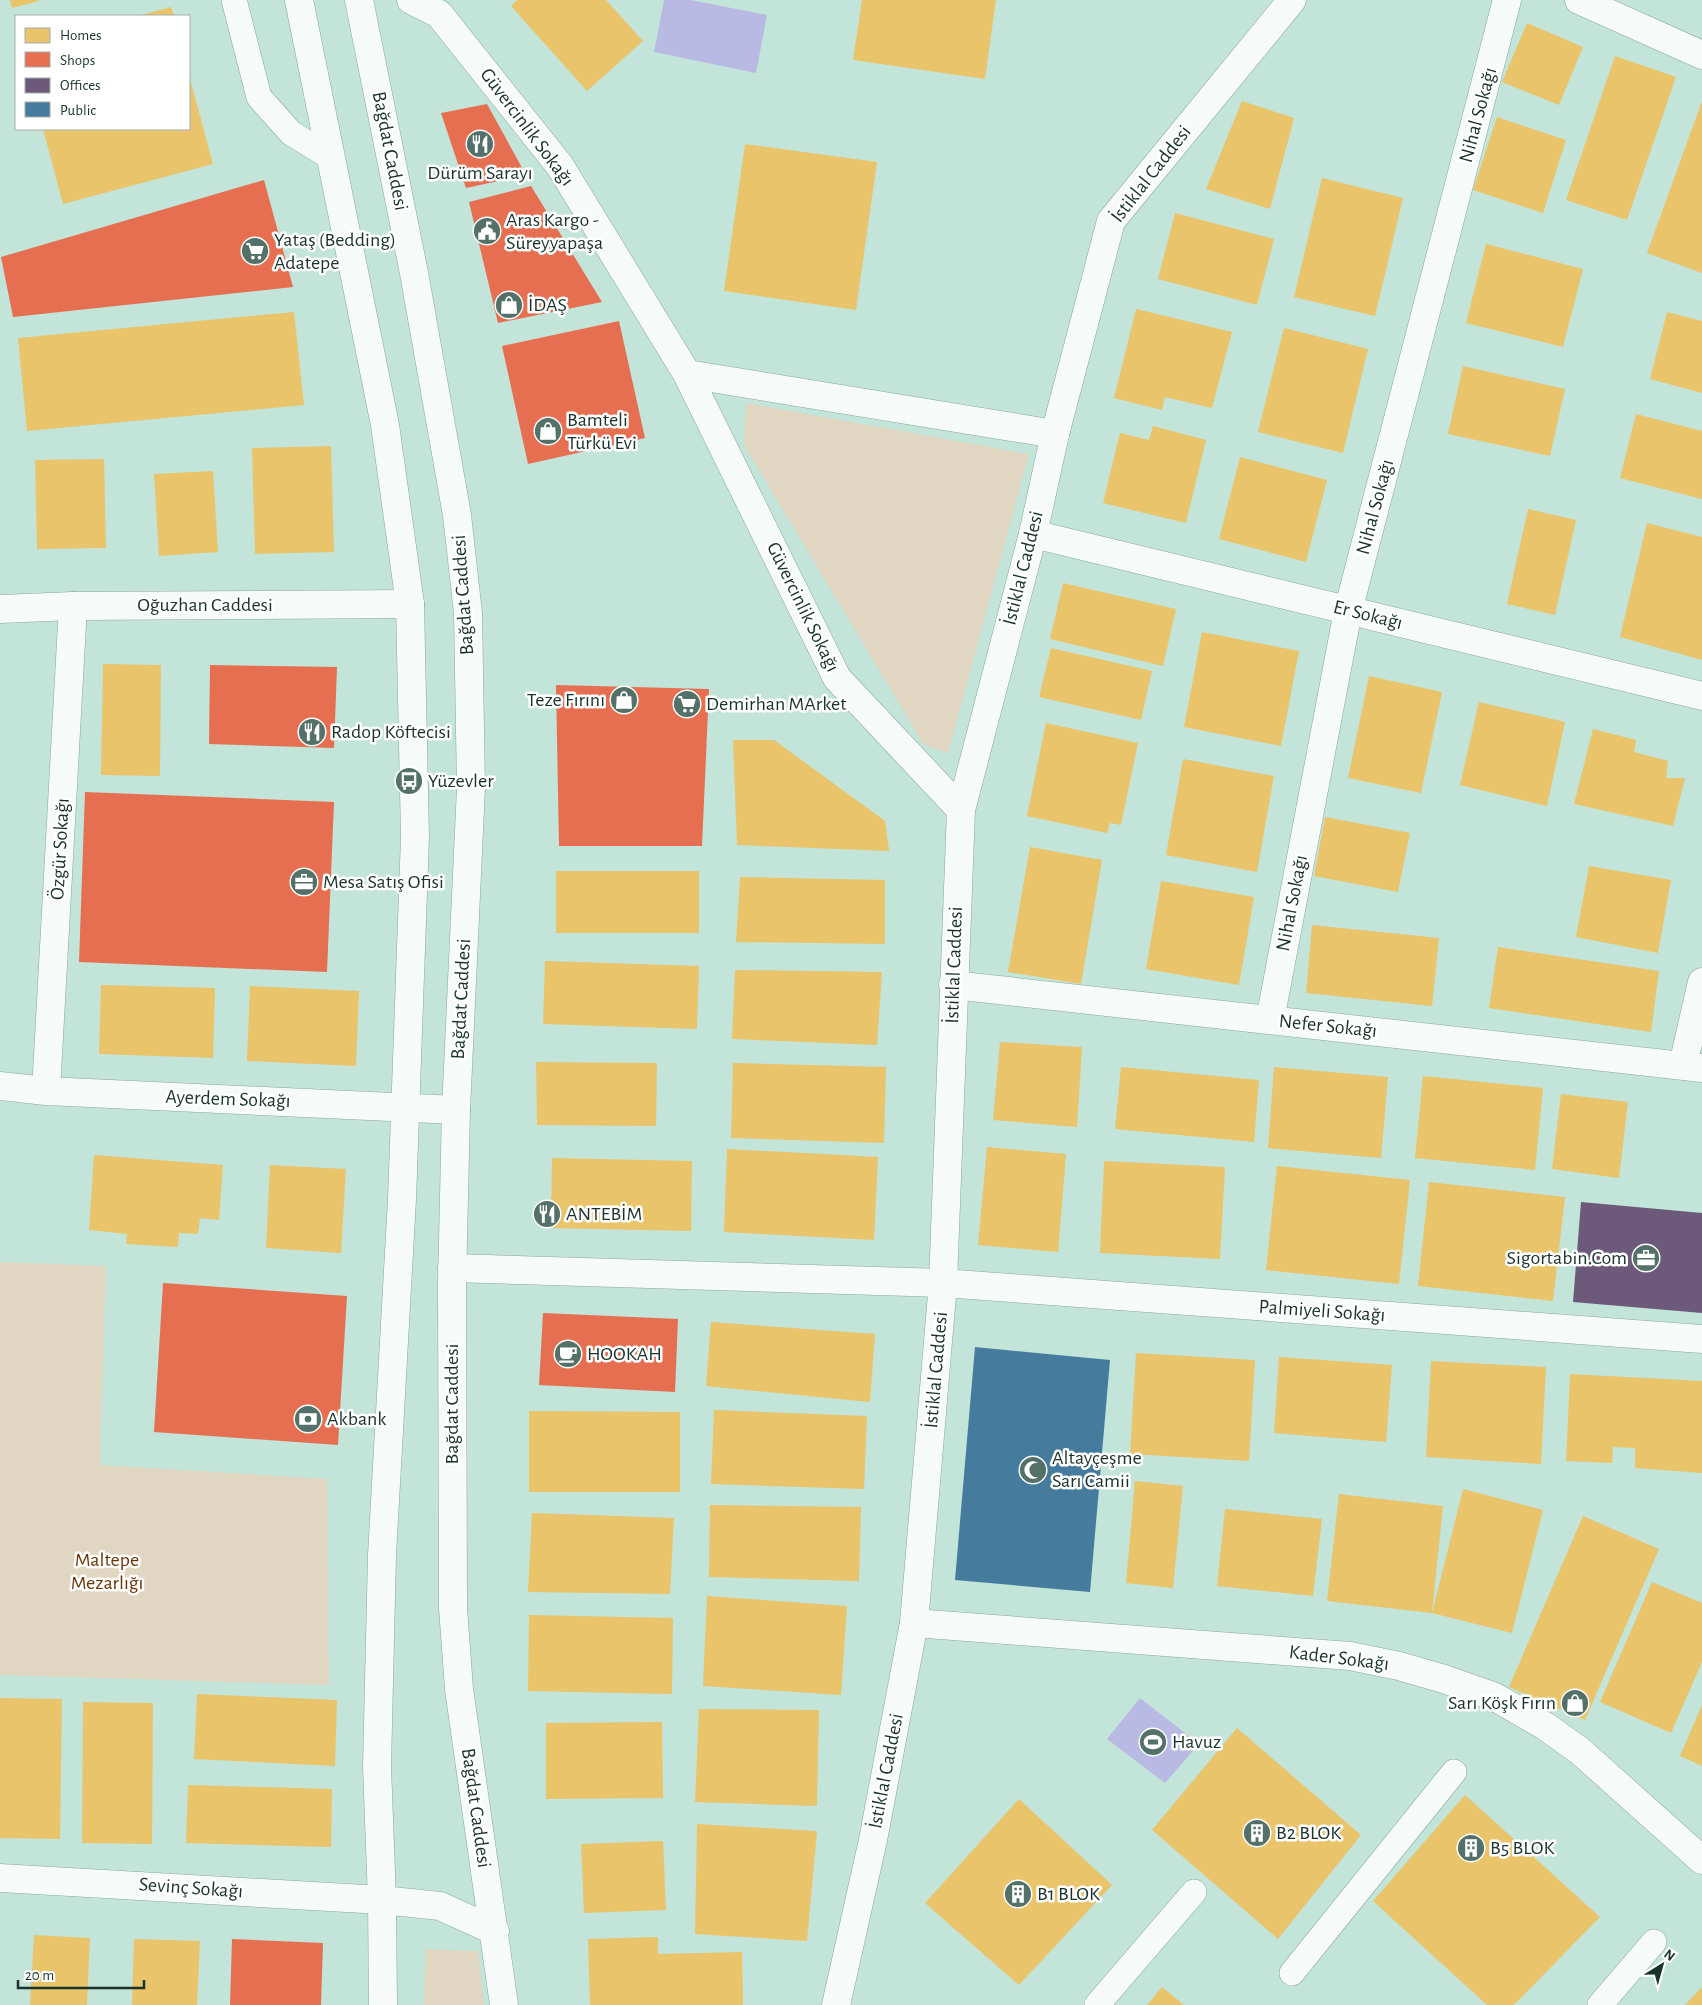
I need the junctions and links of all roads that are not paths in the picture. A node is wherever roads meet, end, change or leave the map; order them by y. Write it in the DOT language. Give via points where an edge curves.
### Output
graph roads {
  1 [pos="234,0"];
  2 [pos="299,0"];
  3 [pos="359,0"];
  4 [pos="411,0"];
  5 [pos="1292,0"];
  6 [pos="1508,0"];
  7 [pos="1579,0"];
  8 [pos="1702,55"];
  9 [pos="332,158"];
  10 [pos="688,374"];
  11 [pos="1055,434"];
  12 [pos="1033,534"];
  13 [pos="410,604"];
  14 [pos="73,606"];
  15 [pos="0,609"];
  16 [pos="1348,611"];
  17 [pos="1702,696"];
  18 [pos="961,810"];
  19 [pos="1702,982"];
  20 [pos="953,985"];
  21 [pos="1270,1020"];
  22 [pos="1692,1067"];
  23 [pos="0,1086"];
  24 [pos="46,1091"];
  25 [pos="405,1107"];
  26 [pos="456,1110"];
  27 [pos="452,1268"];
  28 [pos="943,1283"];
  29 [pos="1702,1339"];
  30 [pos="914,1624"];
  31 [pos="1454,1772"];
  32 [pos="1702,1860"];
  33 [pos="0,1878"];
  34 [pos="1194,1892"];
  35 [pos="382,1900"];
  36 [pos="495,1931"];
  37 [pos="1654,1942"];
  38 [pos="1292,1973"];
  39 [pos="383,2005"];
  40 [pos="504,2005"];
  41 [pos="836,2005"];
  42 [pos="1097,2005"];
  43 [pos="1600,2005"];
  1 -- 9 [label="lane" via="259,98 291,134"];
  2 -- 9 [label="street"];
  3 -- 26 [label="street, Bağdat Caddesi" via="414,273 457,514 468,613 471,788"];
  4 -- 10 [label="street, Güvercinlik Sokağı" via="439,14 560,166"];
  5 -- 11 [label="street, İstiklal Caddesi" via="1111,220"];
  6 -- 16 [label="street, Nihal Sokağı"];
  7 -- 8 [label="street"];
  9 -- 13 [label="street" via="385,425"];
  10 -- 11 [label="street"];
  10 -- 18 [label="street, Güvercinlik Sokağı" via="837,678"];
  11 -- 12 [label="street, İstiklal Caddesi"];
  12 -- 16 [label="street, Er Sokağı"];
  12 -- 18 [label="street, İstiklal Caddesi"];
  13 -- 14 [label="street, Oğuzhan Caddesi"];
  13 -- 25 [label="street" via="415,837"];
  14 -- 15 [label="street, Oğuzhan Caddesi"];
  14 -- 24 [label="street, Özgür Sokağı"];
  16 -- 17 [label="street, Er Sokağı"];
  16 -- 21 [label="street, Nihal Sokağı"];
  18 -- 20 [label="street, İstiklal Caddesi"];
  19 -- 22 [label="street"];
  20 -- 21 [label="street, Nefer Sokağı"];
  20 -- 28 [label="street, İstiklal Caddesi"];
  21 -- 22 [label="street, Nefer Sokağı"];
  23 -- 24 [label="street, Ayerdem Sokağı"];
  24 -- 25 [label="street, Ayerdem Sokağı"];
  25 -- 26 [label="street, Ayerdem Sokağı"];
  25 -- 35 [label="street" via="382,1555 377,1766"];
  26 -- 27 [label="street, Bağdat Caddesi"];
  27 -- 28 [label="street, Palmiyeli Sokağı"];
  27 -- 36 [label="street, Bağdat Caddesi" via="452,1608 459,1689"];
  28 -- 29 [label="street, Palmiyeli Sokağı"];
  28 -- 30 [label="street, İstiklal Caddesi"];
  30 -- 32 [label="street, Kader Sokağı" via="1350,1656 1444,1679 1495,1697 1545,1726 1580,1751"];
  30 -- 41 [label="street, İstiklal Caddesi" via="873,1840"];
  31 -- 38 [label="lane"];
  33 -- 35 [label="street, Sevinç Sokağı"];
  34 -- 42 [label="lane"];
  35 -- 36 [label="street, Sevinç Sokağı" via="440,1906"];
  35 -- 39 [label="street"];
  36 -- 40 [label="street, Bağdat Caddesi"];
  37 -- 43 [label="lane"];
}
